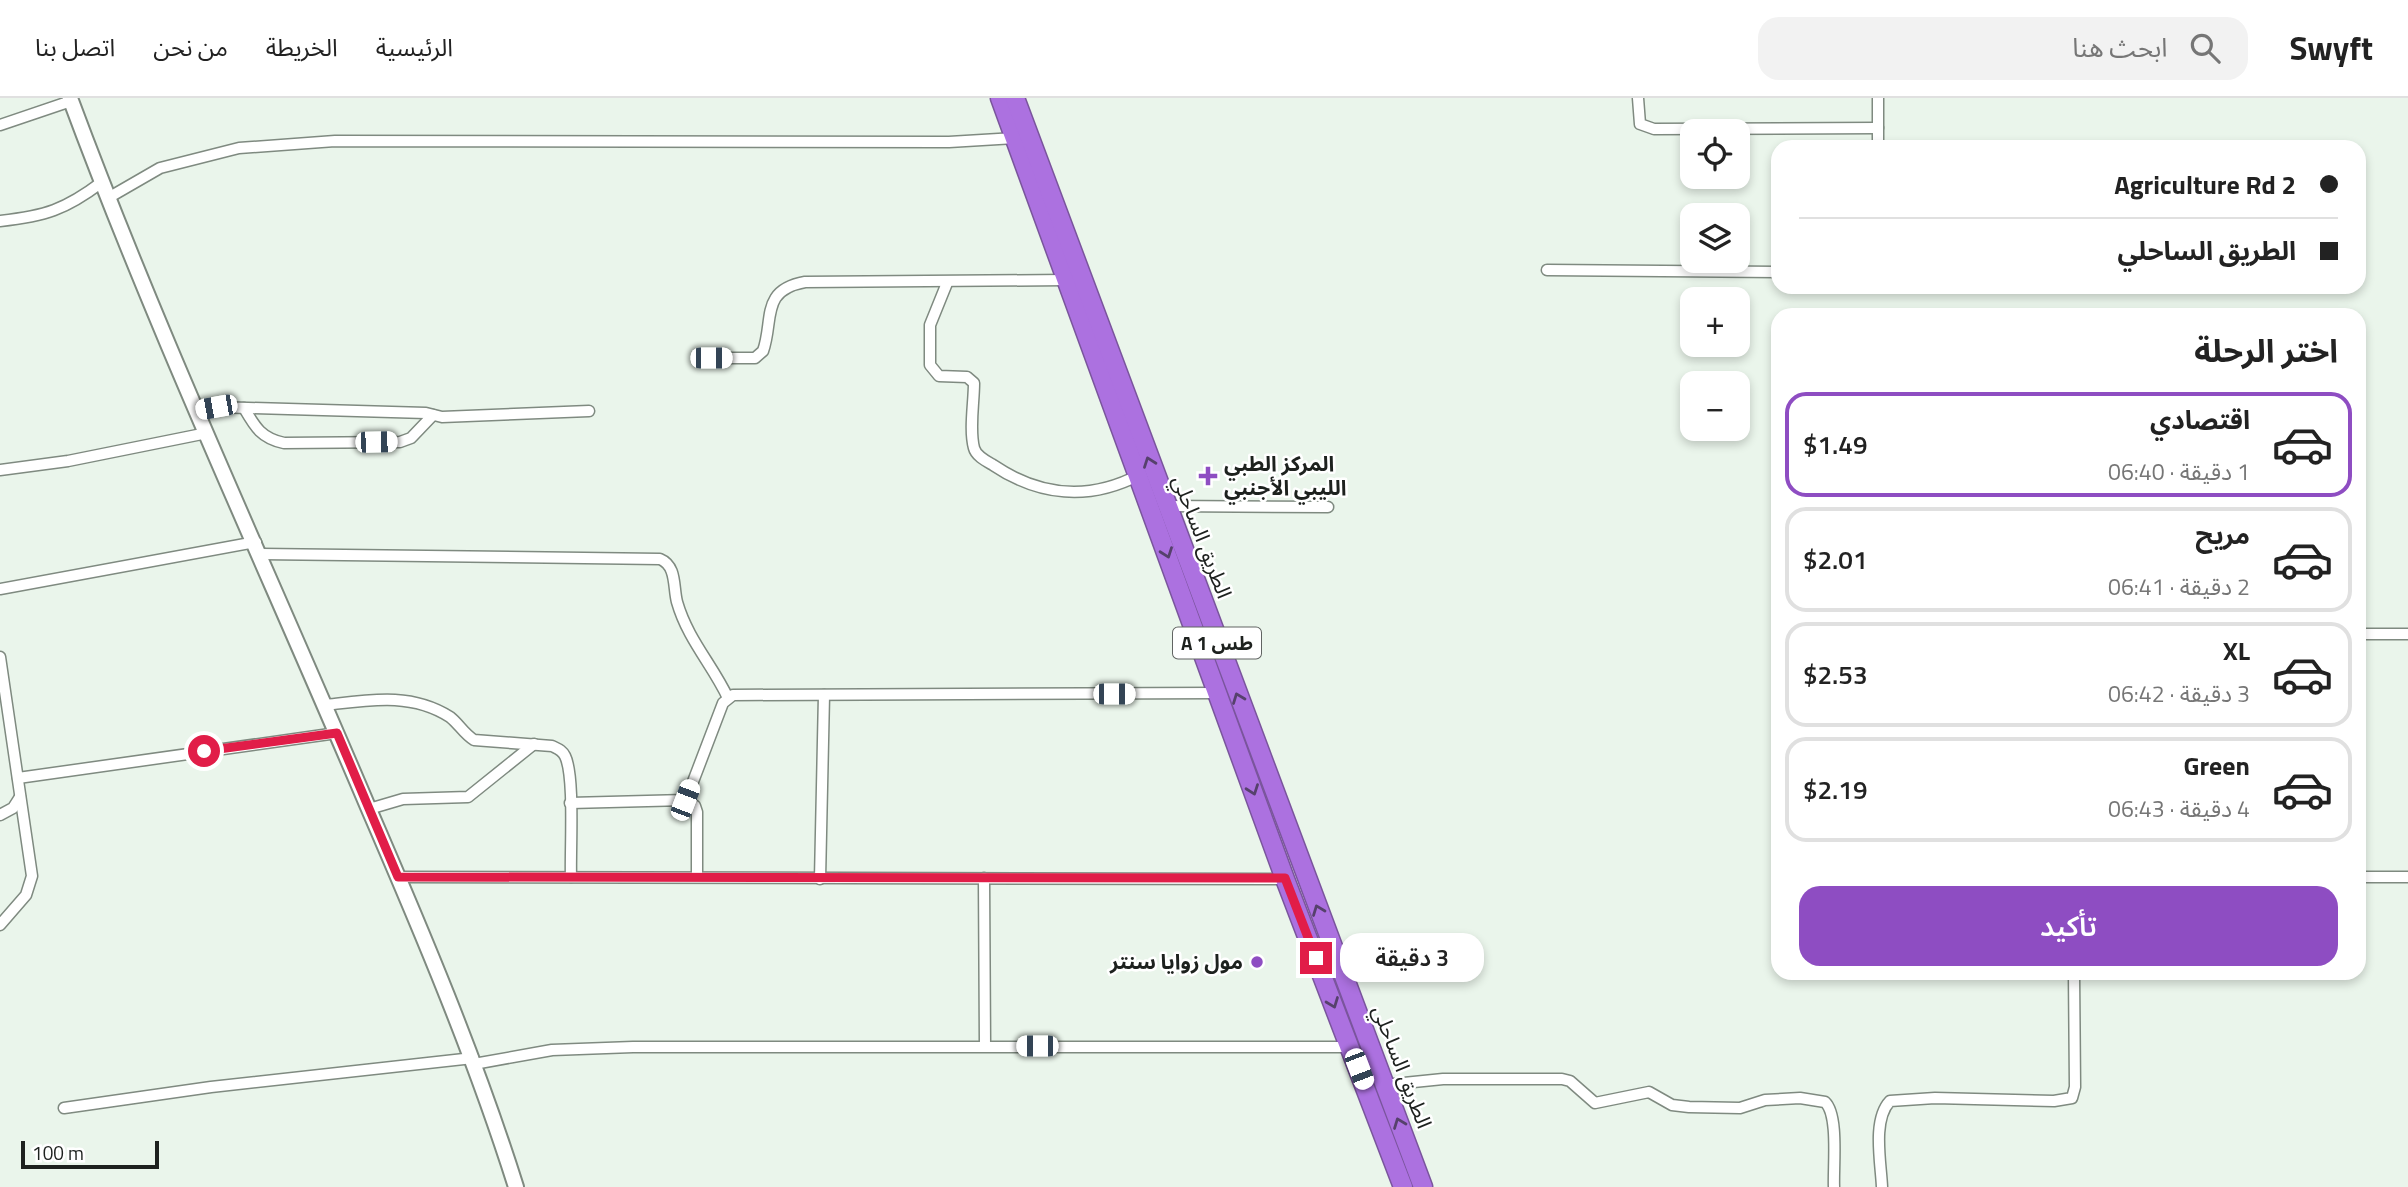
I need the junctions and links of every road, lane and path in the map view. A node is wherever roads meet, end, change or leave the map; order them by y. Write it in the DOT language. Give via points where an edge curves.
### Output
graph roads {
  1 [pos="1000,98"];
  2 [pos="1015,98"];
  3 [pos="1637,98"];
  4 [pos="1878,98"];
  5 [pos="71,99"];
  6 [pos="0,125"];
  7 [pos="1878,128"];
  8 [pos="1015,138"];
  9 [pos="1878,140"];
  10 [pos="102,183"];
  11 [pos="108,198"];
  12 [pos="0,221"];
  13 [pos="1547,270"];
  14 [pos="1771,272"];
  15 [pos="1067,280"];
  16 [pos="947,282"];
  17 [pos="711,358"];
  18 [pos="244,408"];
  19 [pos="197,410"];
  20 [pos="589,411"];
  21 [pos="433,415"];
  22 [pos="207,433"];
  23 [pos="0,470"];
  24 [pos="1139,475"];
  25 [pos="1165,506"];
  26 [pos="1328,507"];
  27 [pos="258,548"];
  28 [pos="0,589"];
  29 [pos="2366,634"];
  30 [pos="2408,634"];
  31 [pos="0,657"];
  32 [pos="1219,693"];
  33 [pos="824,695"];
  34 [pos="728,698"];
  35 [pos="325,705"];
  36 [pos="337,733"];
  37 [pos="534,744"];
  38 [pos="18,778"];
  39 [pos="20,797"];
  40 [pos="685,800"];
  41 [pos="570,803"];
  42 [pos="369,809"];
  43 [pos="0,815"];
  44 [pos="398,877"];
  45 [pos="571,877"];
  46 [pos="697,877"];
  47 [pos="2366,877"];
  48 [pos="2408,877"];
  49 [pos="984,878"];
  50 [pos="1285,878"];
  51 [pos="820,879"];
  52 [pos="0,925"];
  53 [pos="2074,980"];
  54 [pos="985,1046"];
  55 [pos="1351,1047"];
  56 [pos="473,1061"];
  57 [pos="1384,1085"];
  58 [pos="64,1108"];
  59 [pos="516,1187"];
  60 [pos="1403,1187"];
  61 [pos="1423,1187"];
  62 [pos="1833,1187"];
  63 [pos="1882,1187"];
  1 -- 8 [label="highway, الطريق الساحلي / A 1 طس"];
  25 -- 2 [label="highway, الطريق الساحلي / A 1 طس, one-way"];
  3 -- 7 [label="street" via="1640,124 1654,129"];
  4 -- 7 [label="street"];
  5 -- 6 [label="street"];
  5 -- 10 [label="street"];
  7 -- 9 [label="street"];
  8 -- 11 [label="street" via="263,144 160,168"];
  8 -- 15 [label="highway, الطريق الساحلي / A 1 طس"];
  10 -- 11 [label="street"];
  10 -- 12 [label="street" via="54,213"];
  11 -- 19 [label="street"];
  13 -- 14 [label="street"];
  15 -- 16 [label="street"];
  15 -- 24 [label="highway, الطريق الساحلي / A 1 طس"];
  16 -- 17 [label="street" via="790,285 774,300 763,351 755,358"];
  16 -- 24 [label="street" via="930,325 930,365 939,376 967,377 974,383 973,445 979,456 1018,482 1040,489 1115,488"];
  18 -- 19 [label="street"];
  18 -- 21 [label="street"];
  18 -- 21 [label="street" via="258,433 284,443 400,442 411,438"];
  19 -- 22 [label="street"];
  20 -- 21 [label="street"];
  22 -- 23 [label="street"];
  22 -- 27 [label="street"];
  24 -- 32 [label="highway, الطريق الساحلي / A 1 طس, one-way"];
  25 -- 26 [label="street"];
  57 -- 25 [label="highway, الطريق الساحلي / A 1 طس, one-way"];
  27 -- 28 [label="street"];
  27 -- 34 [label="street" via="660,559 672,569 684,618 700,656"];
  27 -- 35 [label="street"];
  29 -- 30 [label="street"];
  31 -- 38 [label="street"];
  32 -- 33 [label="street"];
  32 -- 50 [label="highway, الطريق الساحلي / A 1 طس, one-way"];
  33 -- 34 [label="street"];
  33 -- 51 [label="street"];
  34 -- 40 [label="street"];
  35 -- 36 [label="street"];
  35 -- 37 [label="street" via="404,700 429,706 452,719 474,740"];
  36 -- 38 [label="street"];
  36 -- 42 [label="street"];
  37 -- 41 [label="street" via="562,750 567,758"];
  37 -- 42 [label="street" via="468,797 403,799"];
  38 -- 39 [label="street"];
  39 -- 43 [label="street"];
  39 -- 52 [label="street" via="32,876 30,887"];
  40 -- 41 [label="street"];
  40 -- 46 [label="street" via="697,812"];
  41 -- 45 [label="street"];
  42 -- 44 [label="street"];
  44 -- 45 [label="street"];
  44 -- 56 [label="street"];
  45 -- 46 [label="street"];
  46 -- 51 [label="street"];
  47 -- 48 [label="street"];
  49 -- 50 [label="street"];
  49 -- 51 [label="street"];
  49 -- 54 [label="street"];
  50 -- 55 [label="highway, الطريق الساحلي / A 1 طس, one-way"];
  53 -- 63 [label="street" via="2076,1087 2072,1098 1889,1101 1881,1128"];
  54 -- 55 [label="street"];
  54 -- 56 [label="street" via="633,1047 552,1050"];
  55 -- 60 [label="highway, الطريق الساحلي / A 1 طس"];
  56 -- 58 [label="street" via="197,1088"];
  56 -- 59 [label="street"];
  61 -- 57 [label="highway, الطريق الساحلي / A 1 طس, one-way"];
  57 -- 62 [label="street" via="1443,1079 1562,1079 1570,1080 1595,1103 1649,1092 1672,1105 1689,1107 1740,1108 1765,1100 1800,1098 1825,1102 1833,1129"];
}
